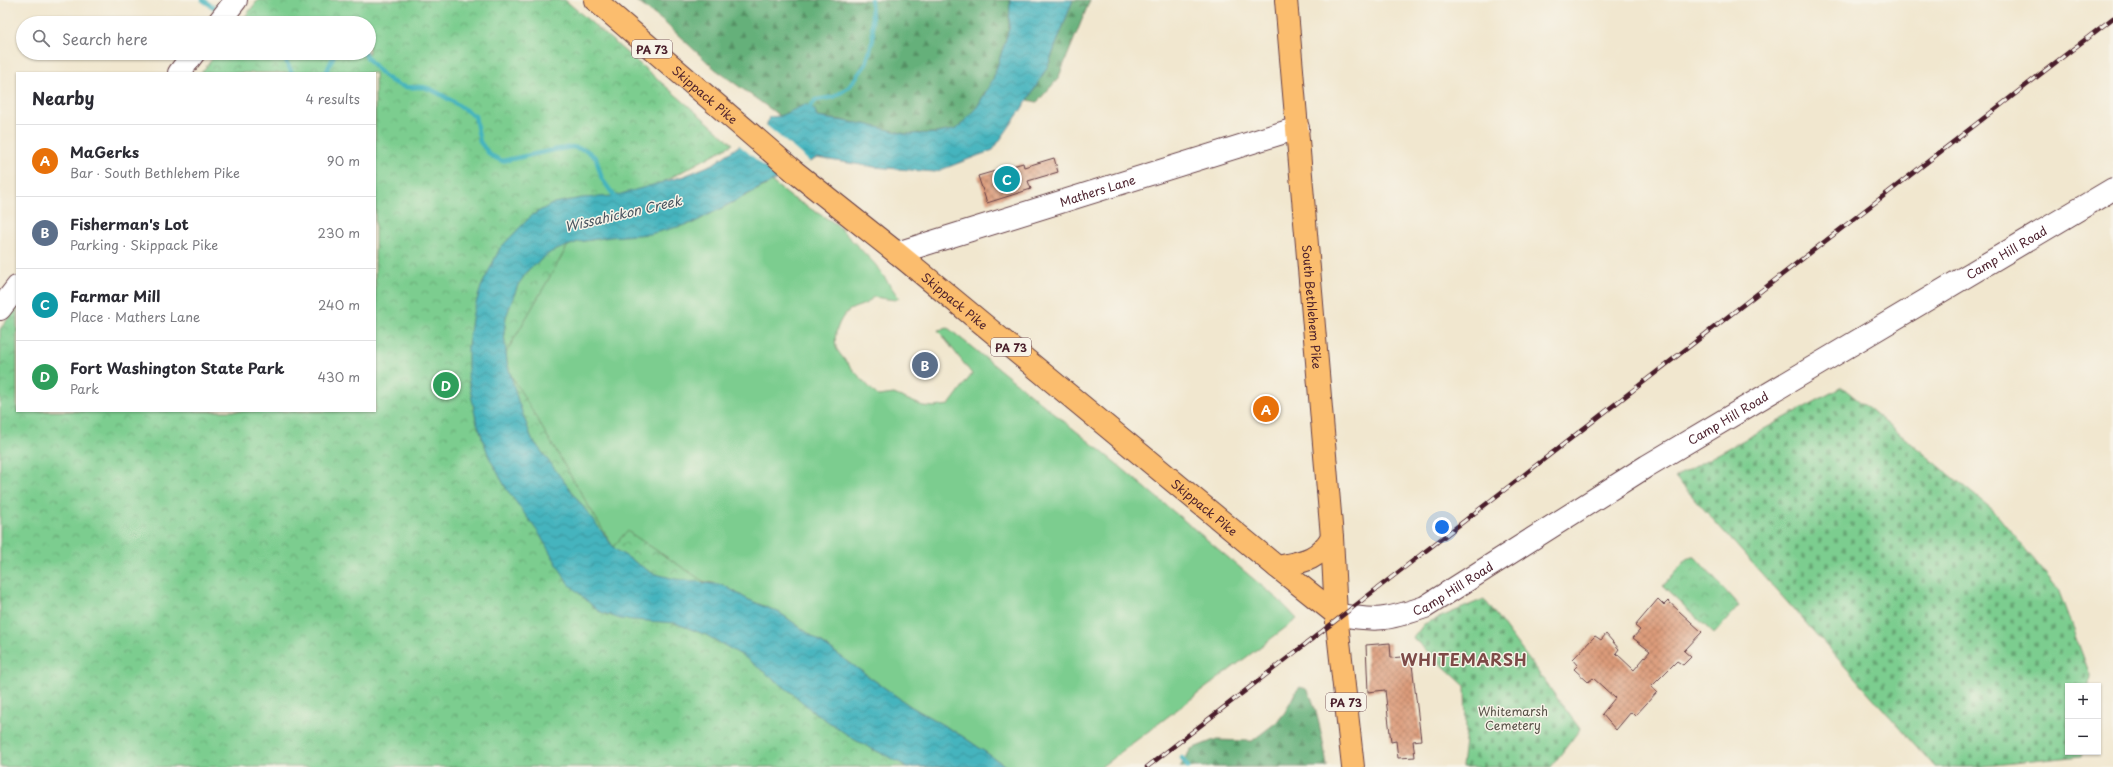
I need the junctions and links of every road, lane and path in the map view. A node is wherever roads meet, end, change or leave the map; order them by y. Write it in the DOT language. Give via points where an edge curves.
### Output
graph roads {
  1 [pos="236,0"];
  2 [pos="595,0"];
  3 [pos="1286,0"];
  4 [pos="223,16"];
  5 [pos="189,60"];
  6 [pos="180,72"];
  7 [pos="1298,128"];
  8 [pos="2113,189"];
  9 [pos="897,253"];
  10 [pos="16,288"];
  11 [pos="0,309"];
  12 [pos="1332,537"];
  13 [pos="1276,567"];
  14 [pos="1336,614"];
  15 [pos="1353,767"];
  1 -- 4 [label="street"];
  2 -- 9 [label="main road, Skippack Pike / PA 73" via="795,172"];
  3 -- 7 [label="main road, South Bethlehem Pike"];
  5 -- 6 [label="street"];
  7 -- 9 [label="street, Mathers Lane"];
  7 -- 12 [label="main road, South Bethlehem Pike"];
  8 -- 14 [label="street, Camp Hill Road" via="1647,466 1425,607 1382,620 1364,620"];
  9 -- 13 [label="main road, Skippack Pike / PA 73"];
  10 -- 11 [label="street"];
  12 -- 13 [label="main road" via="1325,549 1315,557"];
  12 -- 14 [label="main road, South Bethlehem Pike"];
  13 -- 14 [label="main road, Skippack Pike / PA 73"];
  14 -- 15 [label="main road, PA 73"];
}
